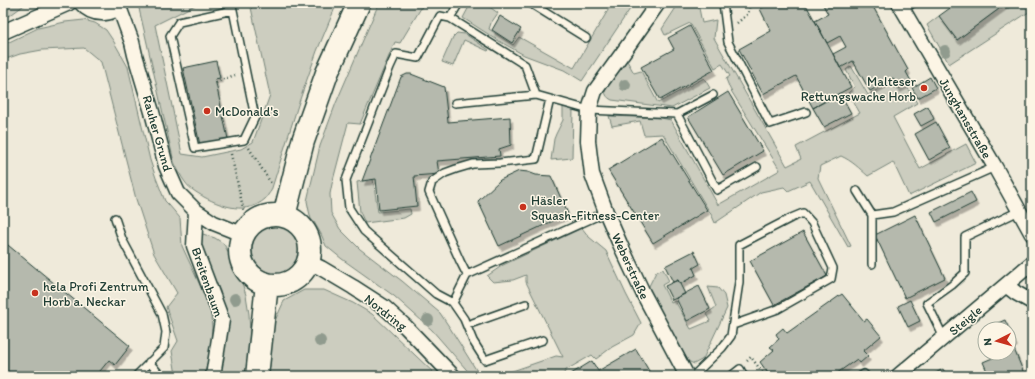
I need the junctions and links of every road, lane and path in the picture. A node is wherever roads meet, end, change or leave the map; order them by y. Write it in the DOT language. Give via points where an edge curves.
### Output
graph roads {
  1 [pos="69,3"];
  2 [pos="81,3"];
  3 [pos="359,3"];
  4 [pos="459,3"];
  5 [pos="530,3"];
  6 [pos="658,3"];
  7 [pos="723,3"];
  8 [pos="750,3"];
  9 [pos="121,5"];
  10 [pos="905,5"];
  11 [pos="232,7"];
  12 [pos="106,13"];
  13 [pos="450,18"];
  14 [pos="727,31"];
  15 [pos="3,32"];
  16 [pos="586,38"];
  17 [pos="132,42"];
  18 [pos="221,80"];
  19 [pos="216,83"];
  20 [pos="536,95"];
  21 [pos="713,95"];
  22 [pos="550,99"];
  23 [pos="455,102"];
  24 [pos="589,110"];
  25 [pos="806,112"];
  26 [pos="677,114"];
  27 [pos="244,140"];
  28 [pos="228,143"];
  29 [pos="757,167"];
  30 [pos="995,167"];
  31 [pos="858,190"];
  32 [pos="290,191"];
  33 [pos="1019,210"];
  34 [pos="196,211"];
  35 [pos="606,212"];
  36 [pos="872,215"];
  37 [pos="284,216"];
  38 [pos="115,218"];
  39 [pos="248,229"];
  40 [pos="1032,234"];
  41 [pos="308,262"];
  42 [pos="872,264"];
  43 [pos="1031,266"];
  44 [pos="467,275"];
  45 [pos="267,284"];
  46 [pos="1006,286"];
  47 [pos="1032,302"];
  48 [pos="453,303"];
  49 [pos="526,304"];
  50 [pos="467,325"];
  51 [pos="733,325"];
  52 [pos="944,338"];
  53 [pos="543,340"];
  54 [pos="149,362"];
  55 [pos="136,376"];
  56 [pos="161,376"];
  57 [pos="213,376"];
  58 [pos="257,376"];
  59 [pos="453,376"];
  60 [pos="687,376"];
  61 [pos="693,376"];
  62 [pos="731,376"];
  63 [pos="744,376"];
  64 [pos="861,376"];
  65 [pos="866,376"];
  66 [pos="898,376"];
  1 -- 15 [label="street"];
  2 -- 12 [label="street" via="89,10"];
  3 -- 32 [label="main road" via="327,73 303,141"];
  4 -- 13 [label="lane"];
  5 -- 16 [label="lane"];
  6 -- 24 [label="street, Weberstraße" via="595,91"];
  7 -- 14 [label="lane"];
  8 -- 14 [label="path" via="748,14"];
  9 -- 12 [label="street"];
  9 -- 17 [label="street, Rauher Grund"];
  10 -- 30 [label="street, Junghansstraße"];
  11 -- 27 [label="lane" via="255,117"];
  11 -- 28 [label="lane" via="179,22 170,36 195,148"];
  12 -- 17 [label="street, Rauher Grund"];
  13 -- 20 [label="lane" via="525,65"];
  13 -- 48 [label="lane" via="440,16 418,58 396,54 346,180 349,208 364,231 436,294"];
  14 -- 25 [label="lane" via="728,42 770,124"];
  17 -- 34 [label="street, Rauher Grund" via="166,166 178,193"];
  18 -- 19 [label="path"];
  20 -- 22 [label="lane"];
  20 -- 23 [label="lane"];
  21 -- 26 [label="lane"];
  22 -- 24 [label="lane"];
  22 -- 44 [label="lane" via="536,159 473,164 445,173 432,182 429,192"];
  24 -- 26 [label="lane"];
  24 -- 35 [label="street, Weberstraße" via="588,141 592,174"];
  26 -- 29 [label="lane" via="717,190"];
  27 -- 28 [label="lane"];
  27 -- 32 [label="path" via="273,187"];
  28 -- 39 [label="path"];
  30 -- 33 [label="street, Junghansstraße"];
  30 -- 36 [label="lane" via="893,212"];
  31 -- 36 [label="lane"];
  32 -- 37 [label="main road"];
  33 -- 40 [label="street, Junghansstraße"];
  33 -- 52 [label="lane" via="965,237 965,273 927,303"];
  34 -- 39 [label="street, Rauher Grund" via="214,223"];
  34 -- 57 [label="street, Breitenbaum" via="194,246 222,320"];
  35 -- 44 [label="lane"];
  35 -- 60 [label="street, Weberstraße" via="643,293"];
  36 -- 42 [label="lane"];
  37 -- 39 [label="main road" via="264,217"];
  37 -- 41 [label="main road" via="296,222 306,232 310,245"];
  38 -- 54 [label="lane" via="122,239 162,314 166,332 164,348"];
  39 -- 45 [label="main road" via="240,248 242,261 249,273"];
  41 -- 45 [label="main road" via="293,280 274,285"];
  41 -- 59 [label="street, Nordring" via="384,307"];
  43 -- 46 [label="street, Steigle"];
  44 -- 48 [label="lane"];
  45 -- 58 [label="main road"];
  46 -- 47 [label="street"];
  46 -- 52 [label="street, Steigle"];
  48 -- 50 [label="lane"];
  49 -- 50 [label="lane"];
  50 -- 53 [label="lane" via="485,360"];
  51 -- 51 [label="lane" via="739,282 739,245 803,213 812,223 833,268 832,279 778,308"];
  51 -- 61 [label="lane" via="731,336 722,348"];
  52 -- 66 [label="street, Steigle"];
  54 -- 55 [label="lane"];
  54 -- 56 [label="lane"];
  62 -- 63 [label="lane" via="740,369"];
  64 -- 65 [label="lane"];
}
